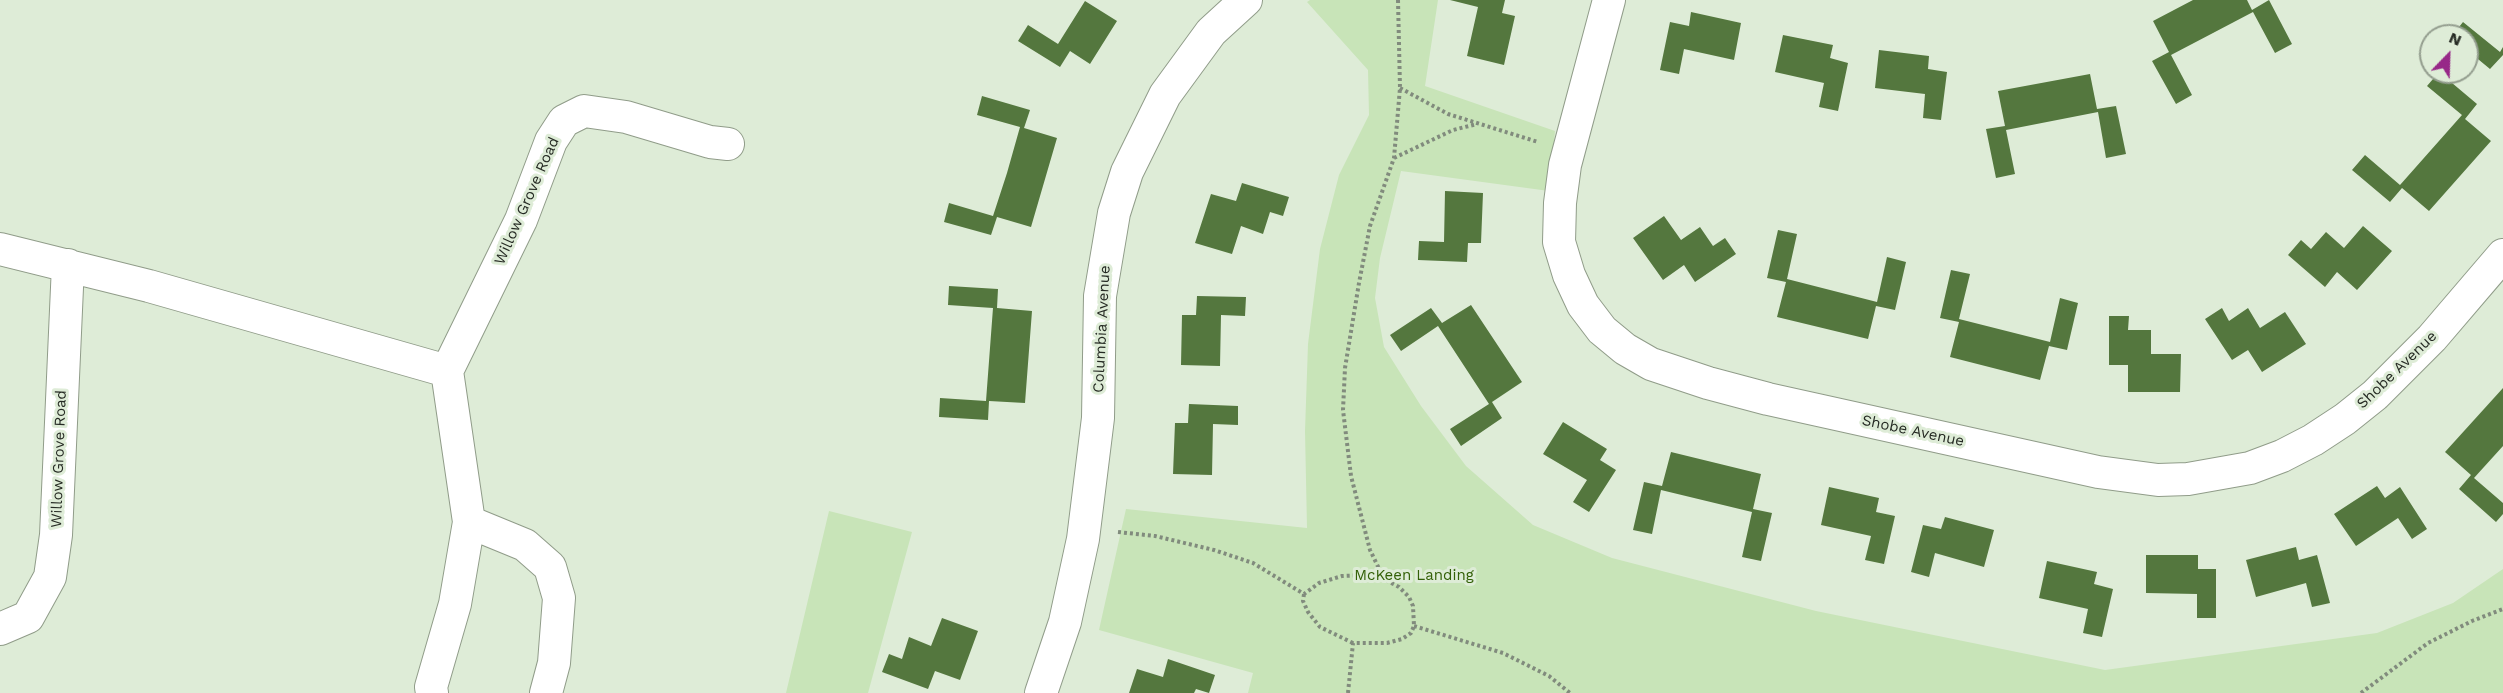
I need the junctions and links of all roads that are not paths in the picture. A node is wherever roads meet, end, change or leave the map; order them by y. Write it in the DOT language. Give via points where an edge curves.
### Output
graph roads {
  1 [pos="1246,0"];
  2 [pos="1609,0"];
  3 [pos="728,144"];
  4 [pos="0,249"];
  5 [pos="2503,255"];
  6 [pos="68,265"];
  7 [pos="447,371"];
  8 [pos="469,522"];
  9 [pos="0,629"];
  10 [pos="432,693"];
  11 [pos="546,693"];
  12 [pos="1041,693"];
  1 -- 12 [label="street, Columbia Avenue" via="1211,32 1165,95 1126,172 1100,296 1098,418 1085,528 1065,622"];
  2 -- 5 [label="street, Shobe Avenue" via="1565,165 1559,242 1583,305 1602,330 1651,364 1708,383 2098,472 2158,480 2188,479 2250,468 2282,456 2344,419 2432,338"];
  3 -- 7 [label="street, Willow Grove Road" via="626,117 584,111 564,121 551,141 520,220"];
  4 -- 6 [label="street"];
  6 -- 7 [label="street"];
  6 -- 9 [label="street, Willow Grove Road" via="56,535 50,577 28,617"];
  7 -- 8 [label="street"];
  8 -- 10 [label="street" via="455,604"];
  8 -- 11 [label="street" via="525,545 550,567 559,598 554,663"];
}
